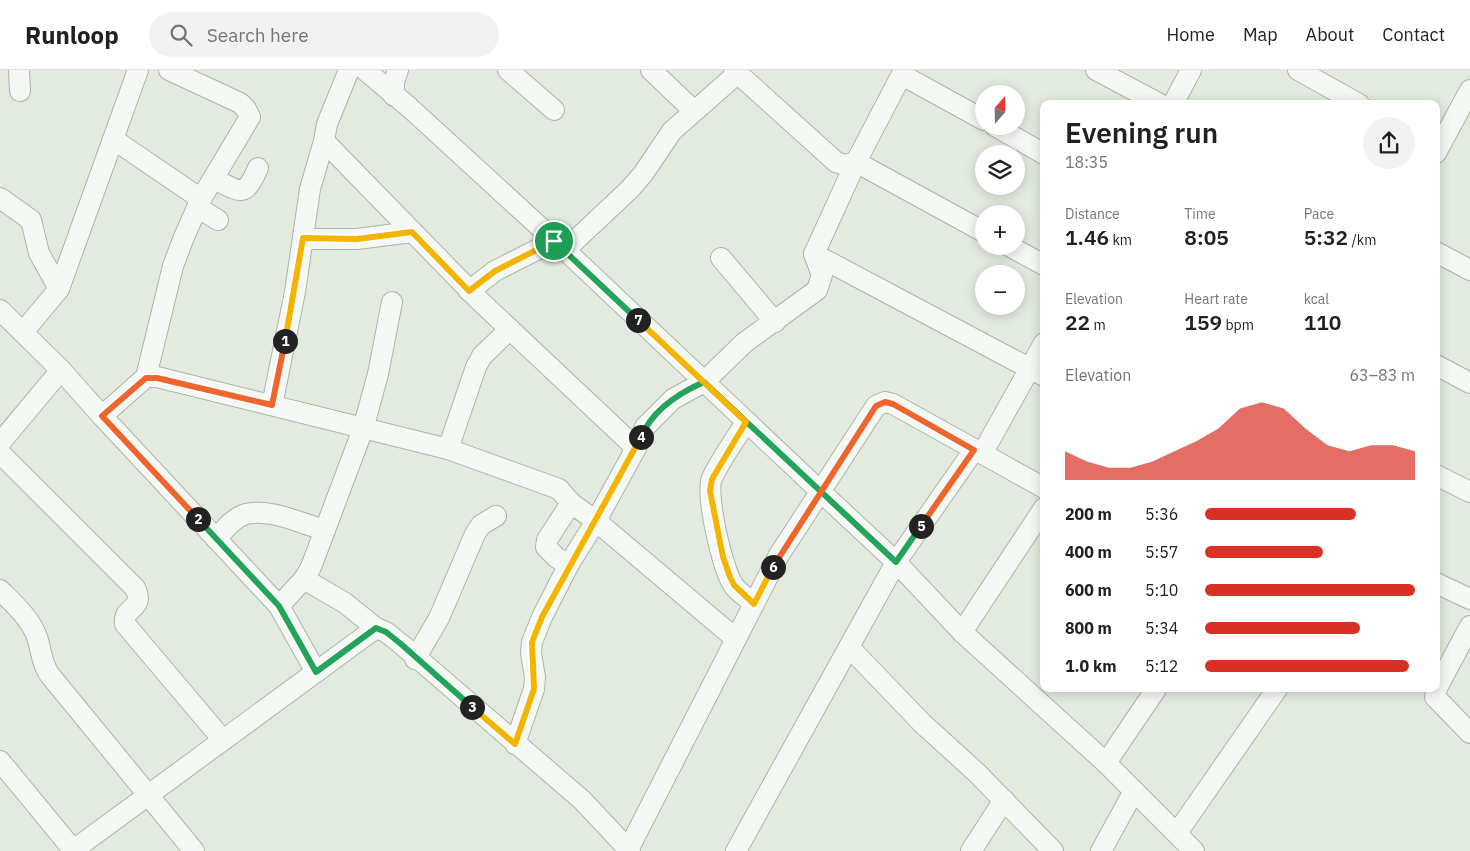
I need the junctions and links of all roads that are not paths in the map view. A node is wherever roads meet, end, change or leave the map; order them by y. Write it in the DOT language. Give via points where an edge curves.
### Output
graph roads {
  1 [pos="19,70"];
  2 [pos="138,70"];
  3 [pos="169,70"];
  4 [pos="349,70"];
  5 [pos="365,70"];
  6 [pos="398,70"];
  7 [pos="508,70"];
  8 [pos="651,70"];
  9 [pos="1096,70"];
  10 [pos="1191,70"];
  11 [pos="1298,70"];
  12 [pos="741,72"];
  13 [pos="903,72"];
  14 [pos="1470,90"];
  15 [pos="20,91"];
  16 [pos="394,96"];
  17 [pos="1152,100"];
  18 [pos="1175,100"];
  19 [pos="1352,100"];
  20 [pos="554,110"];
  21 [pos="694,111"];
  22 [pos="975,115"];
  23 [pos="1011,135"];
  24 [pos="113,139"];
  25 [pos="324,141"];
  26 [pos="1440,144"];
  27 [pos="1040,152"];
  28 [pos="856,162"];
  29 [pos="258,168"];
  30 [pos="214,179"];
  31 [pos="0,198"];
  32 [pos="199,203"];
  33 [pos="218,220"];
  34 [pos="975,227"];
  35 [pos="412,232"];
  36 [pos="303,238"];
  37 [pos="559,245"];
  38 [pos="814,254"];
  39 [pos="1440,254"];
  40 [pos="1025,255"];
  41 [pos="721,258"];
  42 [pos="1040,264"];
  43 [pos="1470,270"];
  44 [pos="59,289"];
  45 [pos="469,291"];
  46 [pos="392,302"];
  47 [pos="0,310"];
  48 [pos="775,322"];
  49 [pos="510,328"];
  50 [pos="23,332"];
  51 [pos="1040,360"];
  52 [pos="1440,367"];
  53 [pos="61,370"];
  54 [pos="1037,372"];
  55 [pos="146,378"];
  56 [pos="704,382"];
  57 [pos="1470,382"];
  58 [pos="272,405"];
  59 [pos="102,416"];
  60 [pos="746,422"];
  61 [pos="363,429"];
  62 [pos="0,443"];
  63 [pos="636,448"];
  64 [pos="448,449"];
  65 [pos="978,452"];
  66 [pos="0,453"];
  67 [pos="1440,477"];
  68 [pos="1040,486"];
  69 [pos="822,492"];
  70 [pos="1470,492"];
  71 [pos="571,503"];
  72 [pos="1040,514"];
  73 [pos="496,516"];
  74 [pos="596,521"];
  75 [pos="325,530"];
  76 [pos="216,538"];
  77 [pos="896,562"];
  78 [pos="569,564"];
  79 [pos="304,580"];
  80 [pos="1440,585"];
  81 [pos="0,590"];
  82 [pos="1470,599"];
  83 [pos="754,604"];
  84 [pos="279,606"];
  85 [pos="1470,626"];
  86 [pos="376,628"];
  87 [pos="962,632"];
  88 [pos="736,639"];
  89 [pos="849,647"];
  90 [pos="415,659"];
  91 [pos="316,672"];
  92 [pos="1440,682"];
  93 [pos="1039,689"];
  94 [pos="1042,692"];
  95 [pos="1154,692"];
  96 [pos="1275,692"];
  97 [pos="1430,693"];
  98 [pos="1470,733"];
  99 [pos="224,740"];
  100 [pos="515,744"];
  101 [pos="0,761"];
  102 [pos="1106,763"];
  103 [pos="1134,791"];
  104 [pos="147,796"];
  105 [pos="1004,800"];
  106 [pos="1177,833"];
  107 [pos="629,850"];
  108 [pos="73,851"];
  109 [pos="194,851"];
  110 [pos="736,851"];
  111 [pos="971,851"];
  112 [pos="1053,851"];
  113 [pos="1101,851"];
  114 [pos="1193,851"];
  1 -- 15 [label="street"];
  2 -- 24 [label="street"];
  3 -- 30 [label="street" via="240,103 250,117"];
  4 -- 25 [label="street"];
  5 -- 16 [label="street"];
  6 -- 16 [label="street"];
  7 -- 20 [label="street"];
  8 -- 21 [label="street"];
  9 -- 17 [label="street"];
  10 -- 18 [label="street"];
  11 -- 19 [label="street"];
  12 -- 21 [label="street"];
  12 -- 28 [label="street" via="836,162 845,165"];
  13 -- 22 [label="street"];
  13 -- 28 [label="street"];
  14 -- 26 [label="street"];
  16 -- 37 [label="street"];
  21 -- 37 [label="street" via="672,131 630,189"];
  23 -- 27 [label="street"];
  24 -- 32 [label="street"];
  24 -- 44 [label="street"];
  25 -- 35 [label="street"];
  25 -- 36 [label="street" via="310,189"];
  28 -- 34 [label="street"];
  28 -- 38 [label="street"];
  29 -- 30 [label="street" via="249,187 244,190"];
  30 -- 32 [label="street"];
  31 -- 44 [label="street" via="31,220 39,253"];
  32 -- 33 [label="street"];
  32 -- 55 [label="street" via="173,266"];
  35 -- 36 [label="street" via="357,239"];
  35 -- 45 [label="street"];
  36 -- 58 [label="street"];
  37 -- 45 [label="street" via="495,271"];
  37 -- 56 [label="street"];
  38 -- 48 [label="street" via="822,275 817,290"];
  38 -- 54 [label="street"];
  39 -- 43 [label="street"];
  40 -- 42 [label="street"];
  41 -- 48 [label="street"];
  44 -- 50 [label="street"];
  45 -- 49 [label="street"];
  46 -- 61 [label="street"];
  47 -- 50 [label="street"];
  48 -- 56 [label="street" via="744,344"];
  49 -- 63 [label="street"];
  49 -- 64 [label="street" via="482,356 476,367"];
  50 -- 53 [label="street"];
  51 -- 54 [label="street"];
  52 -- 57 [label="street"];
  53 -- 59 [label="street"];
  53 -- 62 [label="street"];
  54 -- 65 [label="street"];
  55 -- 58 [label="street"];
  55 -- 59 [label="street"];
  56 -- 60 [label="street"];
  56 -- 63 [label="street" via="673,398 645,427"];
  58 -- 61 [label="street"];
  59 -- 76 [label="street"];
  60 -- 69 [label="street"];
  60 -- 83 [label="street" via="712,479 710,491 730,577"];
  61 -- 64 [label="street"];
  61 -- 75 [label="street"];
  63 -- 74 [label="street"];
  64 -- 71 [label="street" via="559,489"];
  65 -- 68 [label="street"];
  65 -- 69 [label="street" via="893,404 881,404 876,406"];
  65 -- 77 [label="street"];
  66 -- 99 [label="street" via="135,588 138,602 126,615 125,624"];
  67 -- 70 [label="street"];
  69 -- 77 [label="street"];
  69 -- 83 [label="street" via="779,555"];
  71 -- 74 [label="street"];
  71 -- 78 [label="street" via="547,540 546,547"];
  72 -- 87 [label="street"];
  73 -- 90 [label="street" via="480,525 439,618"];
  74 -- 78 [label="street"];
  74 -- 88 [label="street"];
  75 -- 76 [label="street" via="265,514 246,514"];
  75 -- 79 [label="street"];
  76 -- 84 [label="street"];
  77 -- 87 [label="street"];
  77 -- 89 [label="street"];
  78 -- 100 [label="street" via="532,642 534,689"];
  79 -- 84 [label="street"];
  79 -- 86 [label="street" via="345,602"];
  80 -- 82 [label="street"];
  81 -- 104 [label="street" via="32,627 49,674"];
  83 -- 88 [label="street"];
  84 -- 91 [label="street"];
  85 -- 92 [label="street"];
  86 -- 90 [label="street" via="386,632"];
  86 -- 91 [label="street"];
  87 -- 93 [label="street"];
  88 -- 107 [label="street"];
  89 -- 105 [label="street" via="923,724"];
  89 -- 110 [label="street"];
  90 -- 100 [label="street"];
  91 -- 99 [label="street"];
  94 -- 102 [label="street"];
  95 -- 102 [label="street"];
  96 -- 106 [label="street"];
  97 -- 98 [label="street"];
  99 -- 104 [label="street"];
  100 -- 107 [label="street" via="582,800"];
  101 -- 108 [label="street"];
  102 -- 103 [label="street"];
  103 -- 106 [label="street"];
  103 -- 113 [label="street"];
  104 -- 108 [label="street"];
  104 -- 109 [label="street"];
  105 -- 111 [label="street"];
  105 -- 112 [label="street"];
  106 -- 114 [label="street"];
}
